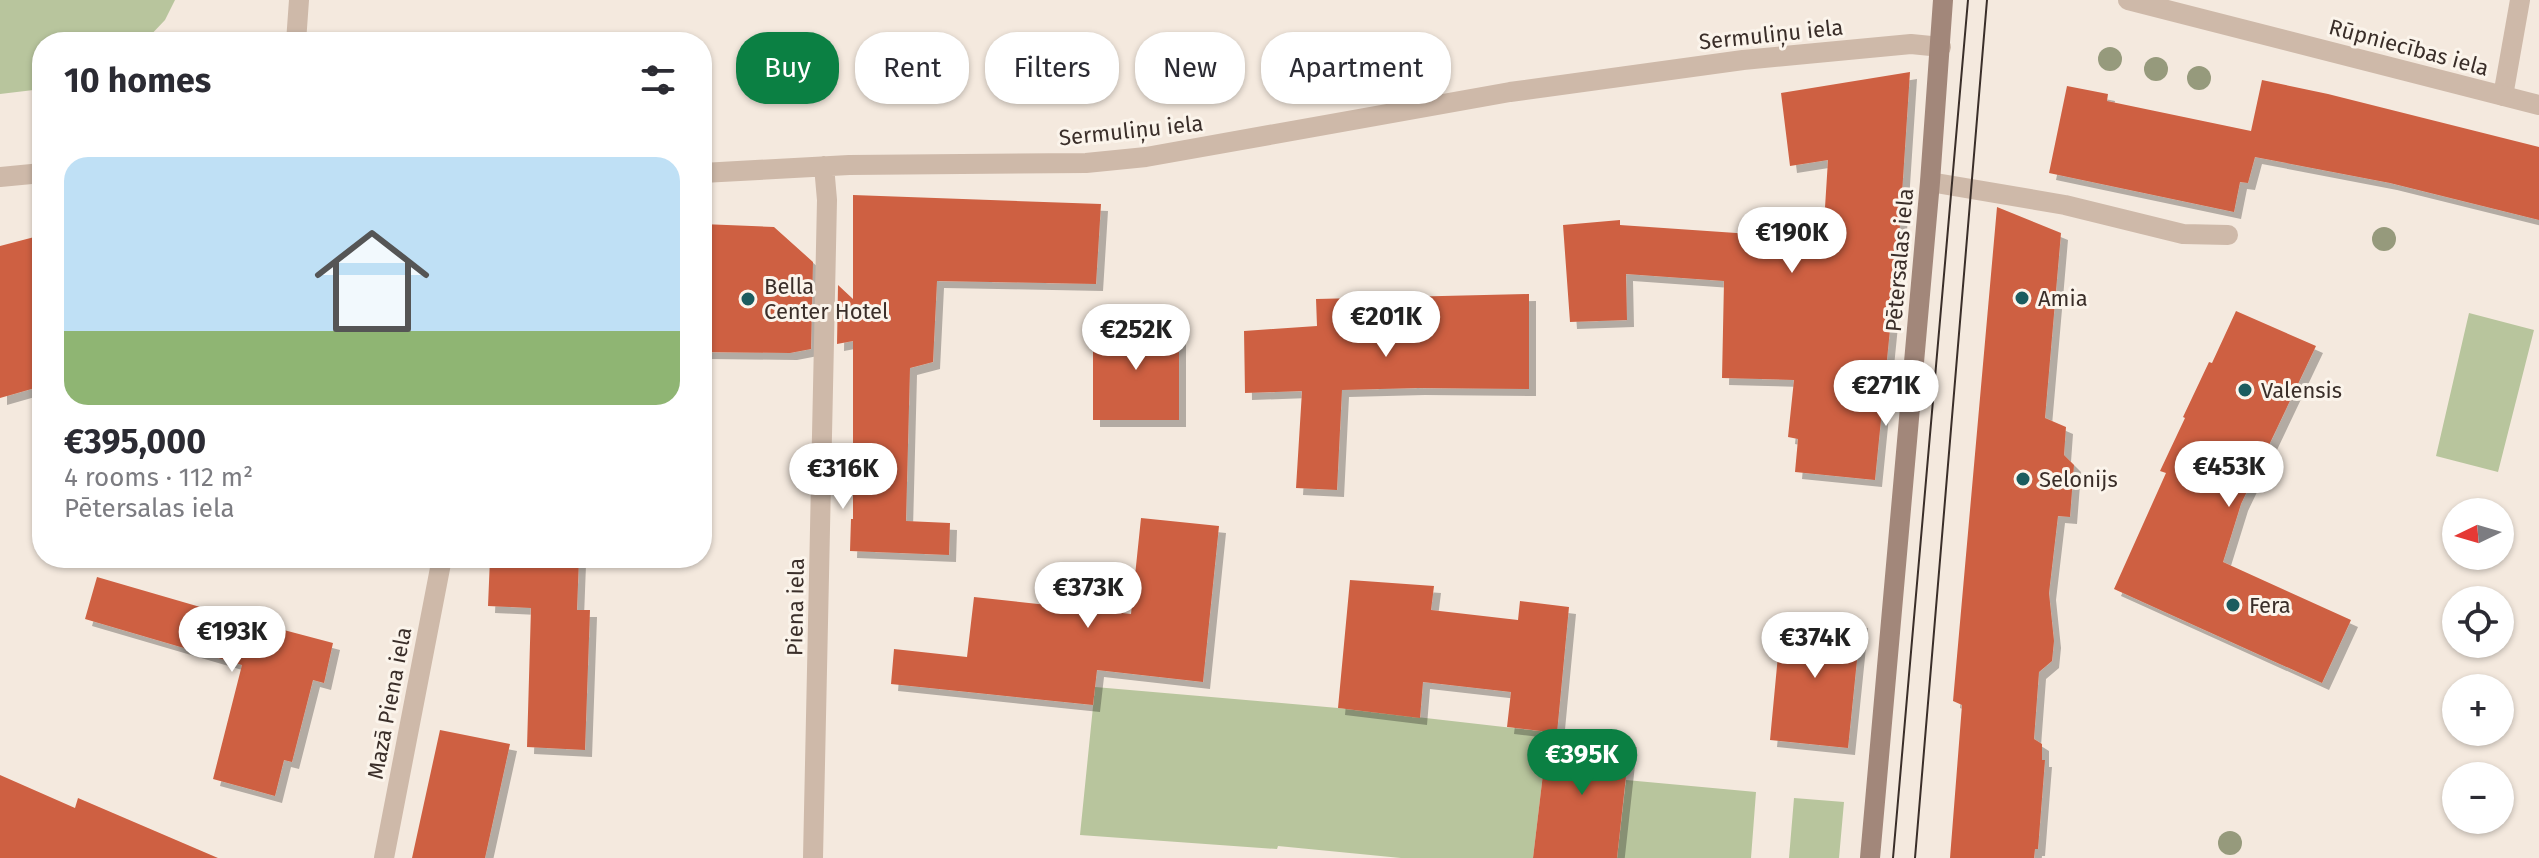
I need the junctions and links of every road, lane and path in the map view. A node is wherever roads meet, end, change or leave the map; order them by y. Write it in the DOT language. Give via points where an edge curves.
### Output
graph roads {
  1 [pos="299,0"];
  2 [pos="1943,0"];
  3 [pos="2128,0"];
  4 [pos="2520,0"];
  5 [pos="297,32"];
  6 [pos="1941,47"];
  7 [pos="2503,96"];
  8 [pos="2539,105"];
  9 [pos="824,166"];
  10 [pos="712,172"];
  11 [pos="32,174"];
  12 [pos="0,177"];
  13 [pos="1930,182"];
  14 [pos="2228,235"];
  15 [pos="440,568"];
  16 [pos="384,858"];
  17 [pos="813,858"];
  18 [pos="1870,858"];
  1 -- 5 [label="street"];
  2 -- 6 [label="street, Pētersalas iela"];
  3 -- 7 [label="street, Rūpniecības iela"];
  4 -- 7 [label="street"];
  6 -- 9 [label="street, Sermuliņu iela" via="1911,44 1743,60 1510,92 1146,157 1086,163"];
  6 -- 13 [label="street, Pētersalas iela"];
  7 -- 8 [label="street, Rūpniecības iela"];
  9 -- 10 [label="street, Sermuliņu iela"];
  9 -- 17 [label="street, Piena iela"];
  11 -- 12 [label="street"];
  13 -- 14 [label="street" via="2065,205 2183,234"];
  13 -- 18 [label="street, Pētersalas iela"];
  15 -- 16 [label="street, Mazā Piena iela"];
}
